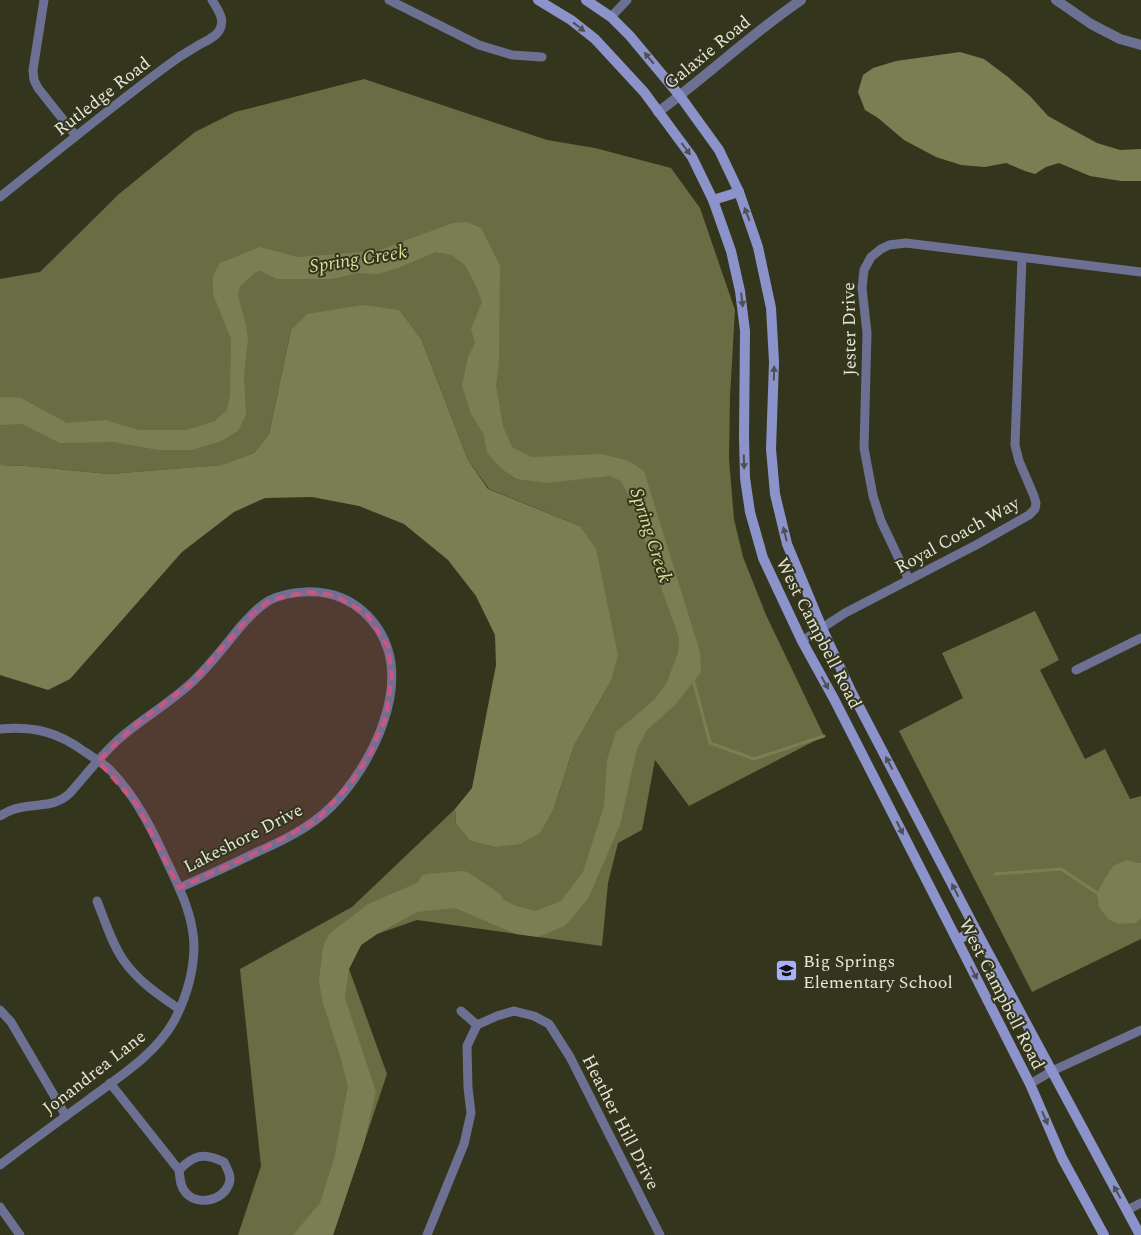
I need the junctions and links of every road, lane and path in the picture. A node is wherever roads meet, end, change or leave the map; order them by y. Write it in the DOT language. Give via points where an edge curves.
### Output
graph roads {
  1 [pos="44,0"];
  2 [pos="212,0"];
  3 [pos="388,0"];
  4 [pos="538,0"];
  5 [pos="586,0"];
  6 [pos="628,0"];
  7 [pos="801,0"];
  8 [pos="1056,0"];
  9 [pos="611,17"];
  10 [pos="1141,45"];
  11 [pos="542,57"];
  12 [pos="680,96"];
  13 [pos="658,112"];
  14 [pos="76,136"];
  15 [pos="739,192"];
  16 [pos="0,197"];
  17 [pos="713,200"];
  18 [pos="1022,258"];
  19 [pos="1141,272"];
  20 [pos="909,580"];
  21 [pos="822,628"];
  22 [pos="1141,638"];
  23 [pos="802,641"];
  24 [pos="1076,670"];
  25 [pos="0,728"];
  26 [pos="98,761"];
  27 [pos="0,816"];
  28 [pos="179,888"];
  29 [pos="97,901"];
  30 [pos="976,930"];
  31 [pos="957,940"];
  32 [pos="180,1009"];
  33 [pos="0,1010"];
  34 [pos="461,1011"];
  35 [pos="477,1026"];
  36 [pos="1141,1030"];
  37 [pos="1052,1071"];
  38 [pos="110,1083"];
  39 [pos="1030,1084"];
  40 [pos="66,1116"];
  41 [pos="0,1165"];
  42 [pos="178,1170"];
  43 [pos="1141,1203"];
  44 [pos="0,1207"];
  45 [pos="1127,1210"];
  46 [pos="20,1235"];
  47 [pos="427,1235"];
  48 [pos="660,1235"];
  49 [pos="1104,1235"];
  50 [pos="1140,1235"];
  1 -- 14 [label="street" via="34,80"];
  2 -- 14 [label="street, Rutledge Road" via="222,22 219,32 169,64"];
  3 -- 11 [label="street" via="479,45 512,55"];
  4 -- 13 [label="main road, West Campbell Road, one-way" via="595,39"];
  5 -- 9 [label="main road, West Campbell Road"];
  6 -- 9 [label="street"];
  7 -- 12 [label="street, Galaxie Road"];
  8 -- 10 [label="street" via="1106,32"];
  12 -- 9 [label="main road, West Campbell Road, one-way"];
  12 -- 13 [label="street, Galaxie Road"];
  12 -- 15 [label="main road, West Campbell Road" via="719,150"];
  13 -- 17 [label="main road, West Campbell Road, one-way" via="692,157"];
  14 -- 16 [label="street, Rutledge Road"];
  15 -- 17 [label="main road"];
  21 -- 15 [label="main road, West Campbell Road, one-way" via="787,544 775,494 771,449 774,362 771,308 758,247"];
  17 -- 23 [label="main road, West Campbell Road, one-way" via="731,251 745,331 745,478 750,512 763,558"];
  18 -- 19 [label="street, Jester Drive"];
  18 -- 20 [label="street, Royal Coach Way" via="1015,445 1034,496 1035,509 1030,515"];
  18 -- 20 [label="street, Jester Drive" via="906,243 882,248 871,257 864,270 862,288 867,333 864,448 881,521"];
  20 -- 21 [label="street, Royal Coach Way"];
  21 -- 23 [label="street, Royal Coach Way"];
  30 -- 21 [label="main road, West Campbell Road, one-way" via="851,691"];
  22 -- 24 [label="street"];
  23 -- 31 [label="main road, West Campbell Road, one-way"];
  25 -- 26 [label="street, Jonandrea Lane" via="51,733 73,743"];
  26 -- 27 [label="street, Lakeshore Drive" via="63,799 8,811"];
  26 -- 28 [label="street, Jonandrea Lane" via="112,772 137,805"];
  26 -- 28 [label="street, Lakeshore Drive" via="135,725 191,683 250,616 270,600 294,593 334,594 352,602 376,624 388,646 392,663 389,700 382,730 351,783 332,806 301,830"];
  28 -- 32 [label="street, Jonandrea Lane" via="192,923 194,945"];
  29 -- 32 [label="street" via="123,960 147,986"];
  30 -- 31 [label="main road"];
  30 -- 37 [label="main road, West Campbell Road"];
  31 -- 39 [label="main road, West Campbell Road, one-way"];
  32 -- 38 [label="street, Jonandrea Lane" via="156,1046"];
  33 -- 40 [label="street" via="11,1022"];
  34 -- 35 [label="street"];
  35 -- 47 [label="street" via="467,1046 471,1113 464,1144"];
  35 -- 48 [label="street, Heather Hill Drive" via="514,1011 549,1024 570,1057"];
  36 -- 37 [label="street"];
  37 -- 39 [label="street"];
  45 -- 37 [label="main road, West Campbell Road, one-way"];
  38 -- 40 [label="street, Jonandrea Lane"];
  38 -- 42 [label="street"];
  39 -- 49 [label="main road, West Campbell Road, one-way" via="1062,1158"];
  40 -- 41 [label="street, Jonandrea Lane"];
  42 -- 42 [label="street" via="184,1191 202,1201 213,1199 229,1184 230,1174 224,1162 214,1157 190,1160"];
  43 -- 45 [label="street"];
  44 -- 46 [label="street"];
  45 -- 50 [label="main road, West Campbell Road"];
}
